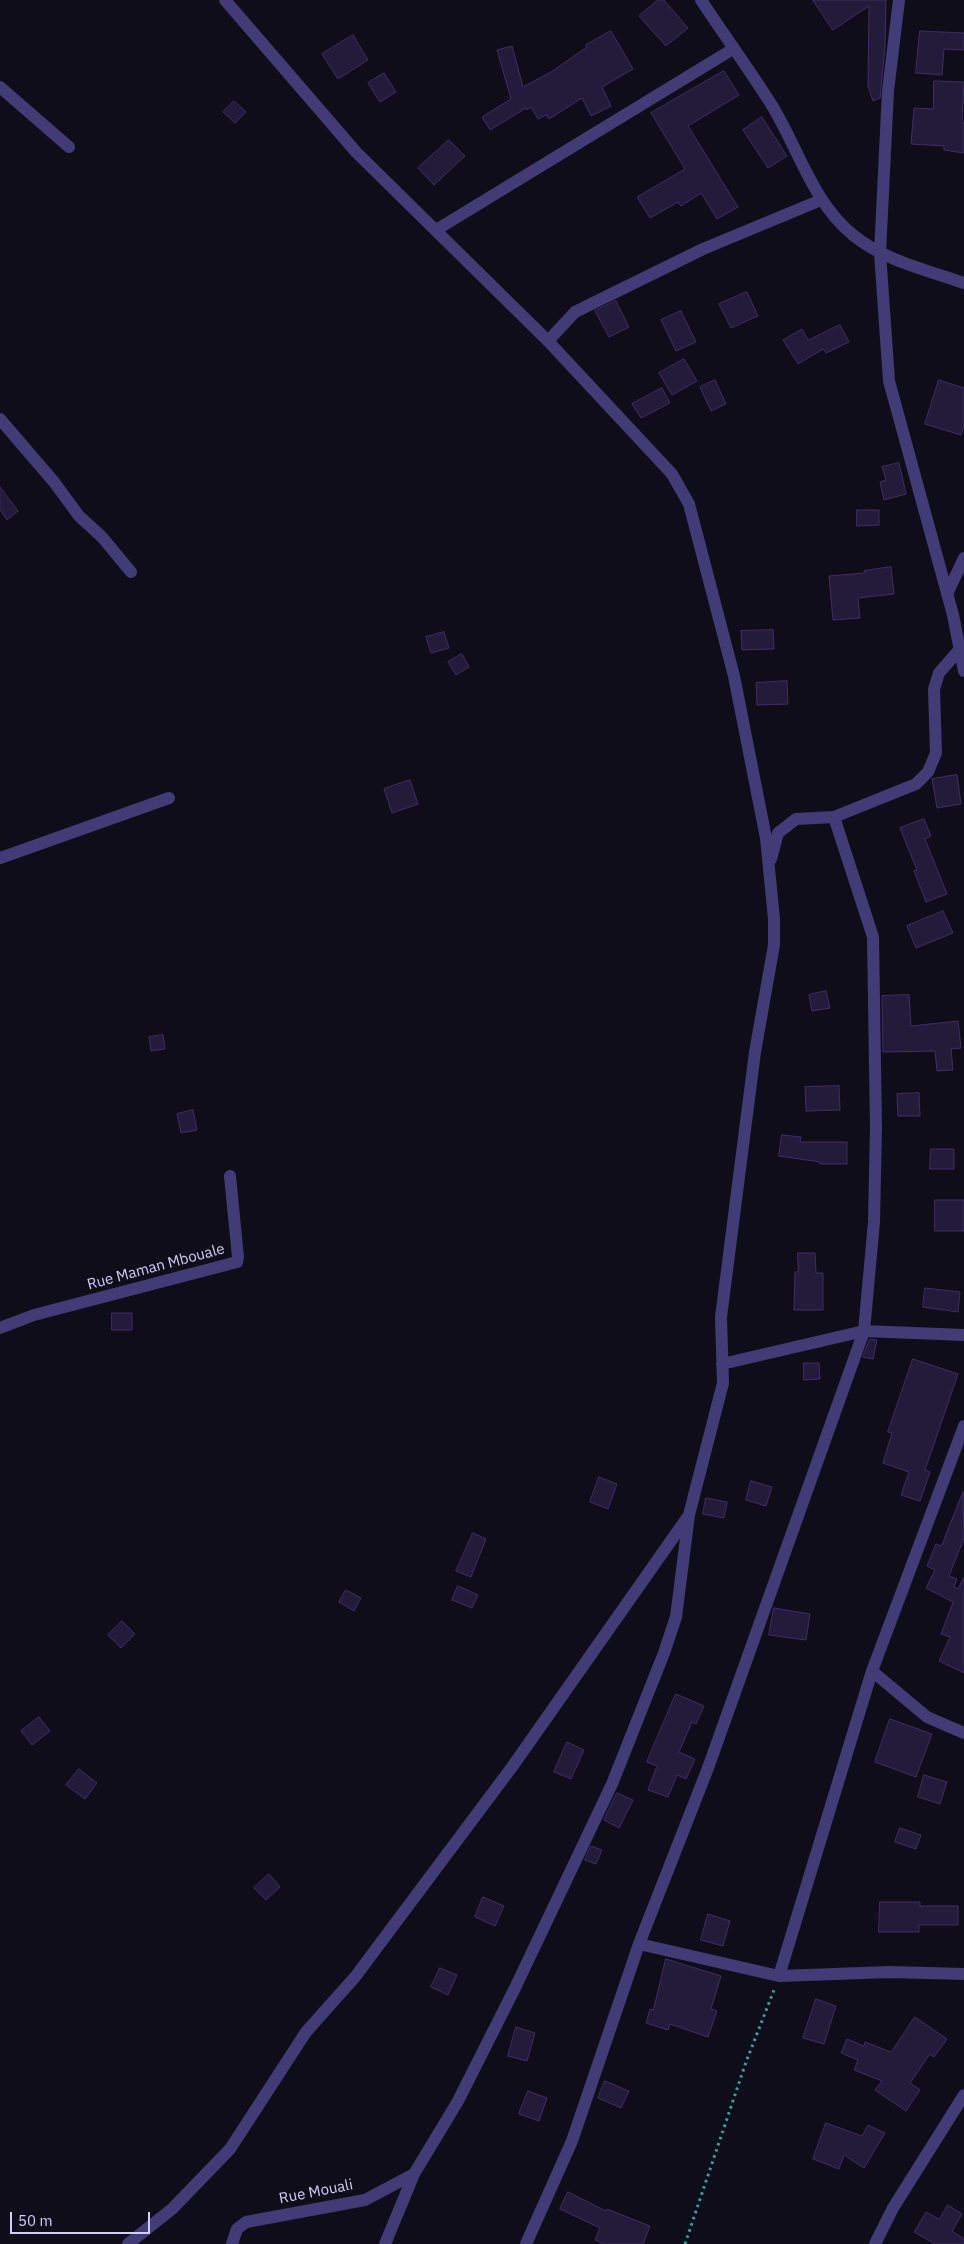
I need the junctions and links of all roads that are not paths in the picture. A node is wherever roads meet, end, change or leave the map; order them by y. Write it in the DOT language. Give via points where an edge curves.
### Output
graph roads {
  1 [pos="225,0"];
  2 [pos="701,0"];
  3 [pos="899,0"];
  4 [pos="733,49"];
  5 [pos="0,87"];
  6 [pos="69,147"];
  7 [pos="821,200"];
  8 [pos="436,230"];
  9 [pos="880,252"];
  10 [pos="964,283"];
  11 [pos="548,341"];
  12 [pos="0,419"];
  13 [pos="964,558"];
  14 [pos="131,572"];
  15 [pos="947,594"];
  16 [pos="960,649"];
  17 [pos="964,671"];
  18 [pos="169,798"];
  19 [pos="834,817"];
  20 [pos="0,858"];
  21 [pos="769,864"];
  22 [pos="230,1176"];
  23 [pos="0,1328"];
  24 [pos="864,1331"];
  25 [pos="964,1335"];
  26 [pos="722,1364"];
  27 [pos="964,1426"];
  28 [pos="689,1515"];
  29 [pos="872,1671"];
  30 [pos="964,1732"];
  31 [pos="639,1944"];
  32 [pos="964,1974"];
  33 [pos="779,1976"];
  34 [pos="964,2095"];
  35 [pos="414,2174"];
  36 [pos="128,2244"];
  37 [pos="232,2244"];
  38 [pos="385,2244"];
  39 [pos="526,2244"];
  40 [pos="875,2244"];
  1 -- 8 [label="street" via="356,152"];
  2 -- 4 [label="street"];
  3 -- 9 [label="street" via="888,91"];
  4 -- 7 [label="street" via="771,104"];
  4 -- 8 [label="street"];
  5 -- 6 [label="street"];
  7 -- 9 [label="street" via="853,235"];
  7 -- 11 [label="street" via="704,249 575,312"];
  8 -- 11 [label="street"];
  9 -- 10 [label="street"];
  9 -- 15 [label="street" via="892,399"];
  11 -- 21 [label="street" via="672,474 689,504 734,676"];
  12 -- 14 [label="street" via="79,516 102,537"];
  13 -- 15 [label="street"];
  15 -- 16 [label="street"];
  16 -- 17 [label="street"];
  16 -- 19 [label="street" via="940,673 934,689 936,753 928,772 916,784"];
  18 -- 20 [label="street"];
  19 -- 21 [label="street" via="796,819 778,833"];
  19 -- 24 [label="street" via="873,936 874,1222"];
  21 -- 26 [label="street" via="774,945 754,1052 721,1317"];
  22 -- 23 [label="street, Rue Maman Mbouale" via="236,1262"];
  24 -- 25 [label="street"];
  24 -- 26 [label="street"];
  24 -- 31 [label="street" via="708,1768"];
  26 -- 28 [label="street" via="723,1383"];
  27 -- 29 [label="street"];
  28 -- 35 [label="street" via="676,1617 612,1784 511,1997 458,2101"];
  28 -- 36 [label="street" via="512,1767 355,1976 306,2032 230,2149 172,2209"];
  29 -- 30 [label="street" via="927,1717"];
  29 -- 33 [label="street"];
  31 -- 33 [label="street"];
  31 -- 39 [label="street" via="572,2140"];
  32 -- 33 [label="street" via="890,1972"];
  34 -- 40 [label="street" via="893,2208"];
  35 -- 37 [label="street, Rue Mouali" via="365,2200 246,2222 237,2229"];
  35 -- 38 [label="street"];
}
